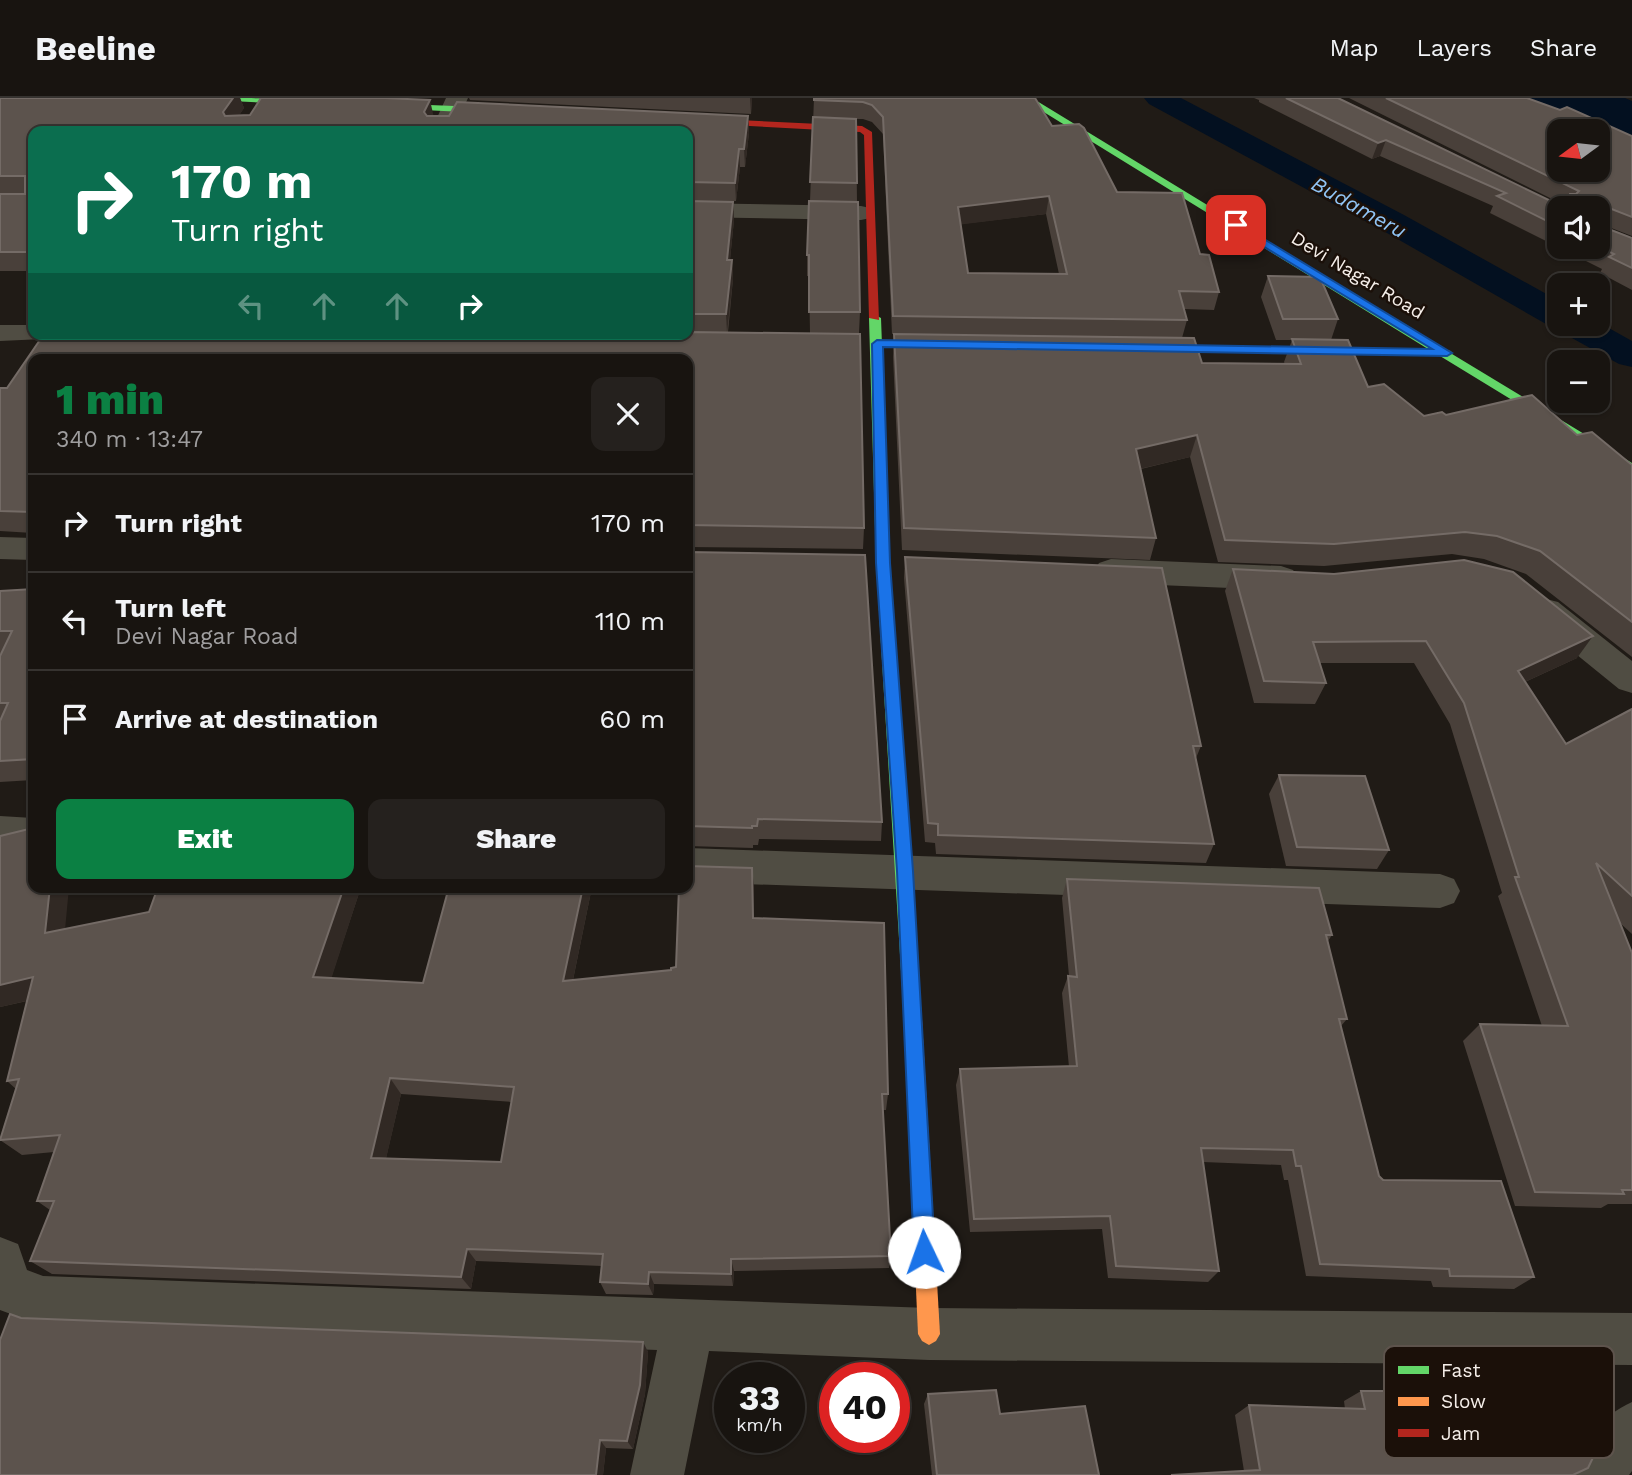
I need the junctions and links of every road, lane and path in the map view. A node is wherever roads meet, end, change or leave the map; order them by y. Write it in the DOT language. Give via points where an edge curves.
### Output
graph roads {
  1 [pos="230,98"];
  2 [pos="1026,98"];
  3 [pos="265,99"];
  4 [pos="331,102"];
  5 [pos="454,103"];
  6 [pos="358,104"];
  7 [pos="521,112"];
  8 [pos="673,120"];
  9 [pos="250,121"];
  10 [pos="444,126"];
  11 [pos="693,210"];
  12 [pos="870,213"];
  13 [pos="0,332"];
  14 [pos="28,333"];
  15 [pos="1127,348"];
  16 [pos="1447,353"];
  17 [pos="1632,469"];
  18 [pos="0,548"];
  19 [pos="28,549"];
  20 [pos="1079,570"];
  21 [pos="1310,580"];
  22 [pos="1524,593"];
  23 [pos="1632,680"];
  24 [pos="0,832"];
  25 [pos="28,834"];
  26 [pos="693,864"];
  27 [pos="905,871"];
  28 [pos="1440,891"];
  29 [pos="0,1262"];
  30 [pos="688,1325"];
  31 [pos="929,1334"];
  32 [pos="1632,1339"];
  33 [pos="1632,1429"];
  34 [pos="1614,1450"];
  35 [pos="1607,1458"];
  36 [pos="657,1475"];
  37 [pos="1593,1475"];
  1 -- 3 [label="street"];
  2 -- 16 [label="street, Devi Nagar Road"];
  3 -- 4 [label="street"];
  3 -- 9 [label="street"];
  5 -- 6 [label="street"];
  5 -- 7 [label="street"];
  5 -- 10 [label="street"];
  8 -- 12 [label="street" via="862,129 869,134"];
  11 -- 12 [label="street"];
  12 -- 27 [label="street" via="883,563"];
  13 -- 14 [label="street"];
  15 -- 16 [label="street"];
  16 -- 17 [label="street, Devi Nagar Road"];
  18 -- 19 [label="street"];
  20 -- 21 [label="street"];
  22 -- 23 [label="street"];
  24 -- 25 [label="street"];
  26 -- 27 [label="street"];
  27 -- 28 [label="street"];
  27 -- 31 [label="street"];
  29 -- 30 [label="street" via="7,1288 43,1301"];
  30 -- 31 [label="street"];
  30 -- 36 [label="street"];
  31 -- 32 [label="street"];
  33 -- 34 [label="street"];
  35 -- 37 [label="street"];
}
